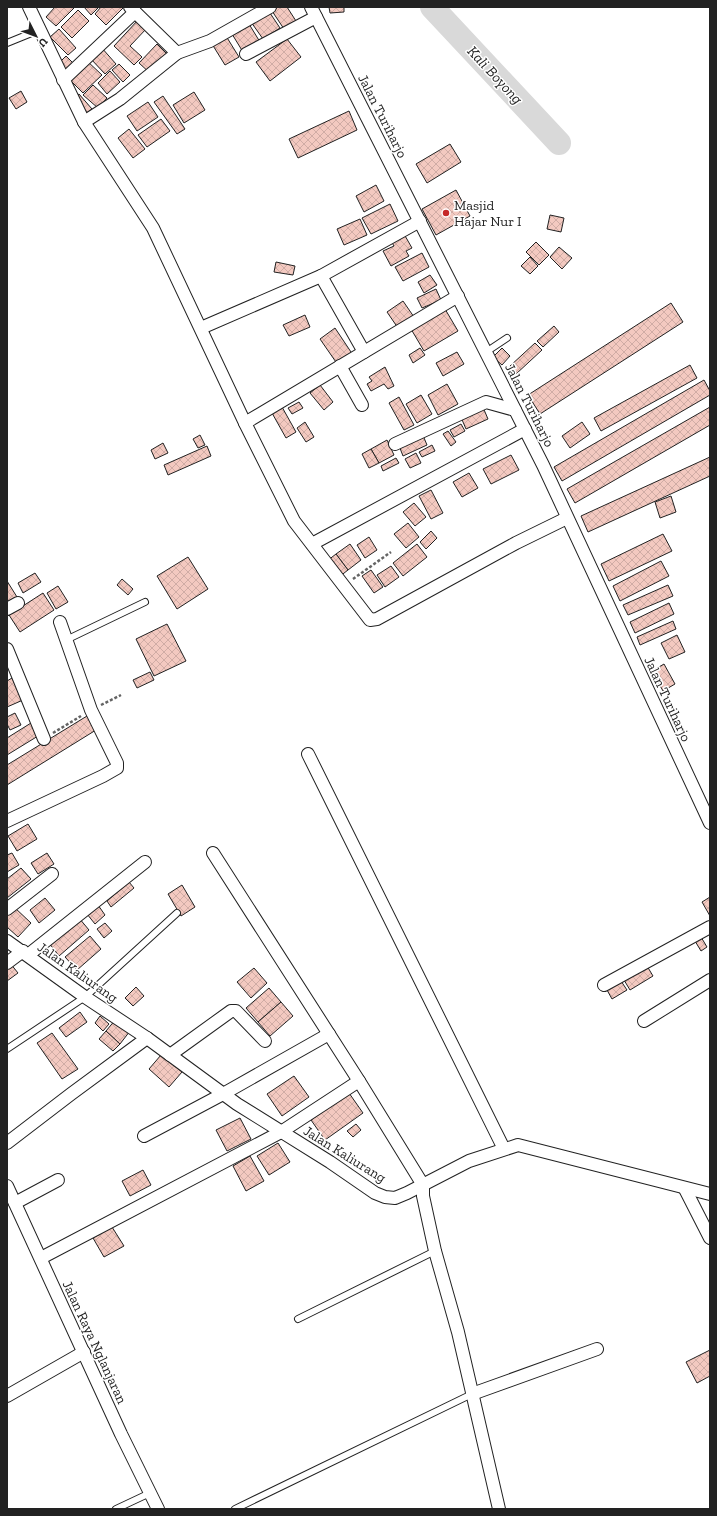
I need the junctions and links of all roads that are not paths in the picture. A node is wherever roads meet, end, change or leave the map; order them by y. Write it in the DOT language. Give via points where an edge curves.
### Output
graph roads {
  1 [pos="29,7"];
  2 [pos="270,7"];
  3 [pos="133,10"];
  4 [pos="313,12"];
  5 [pos="39,30"];
  6 [pos="7,43"];
  7 [pos="177,53"];
  8 [pos="246,54"];
  9 [pos="63,80"];
  10 [pos="84,122"];
  11 [pos="420,221"];
  12 [pos="321,276"];
  13 [pos="458,296"];
  14 [pos="201,328"];
  15 [pos="507,338"];
  16 [pos="364,352"];
  17 [pos="486,352"];
  18 [pos="340,366"];
  19 [pos="362,405"];
  20 [pos="515,410"];
  21 [pos="245,423"];
  22 [pos="525,429"];
  23 [pos="395,444"];
  24 [pos="567,518"];
  25 [pos="312,544"];
  26 [pos="18,602"];
  27 [pos="145,602"];
  28 [pos="7,609"];
  29 [pos="60,622"];
  30 [pos="66,640"];
  31 [pos="7,650"];
  32 [pos="44,739"];
  33 [pos="308,754"];
  34 [pos="7,821"];
  35 [pos="710,823"];
  36 [pos="213,853"];
  37 [pos="145,862"];
  38 [pos="52,874"];
  39 [pos="7,909"];
  40 [pos="177,913"];
  41 [pos="710,927"];
  42 [pos="7,941"];
  43 [pos="25,953"];
  44 [pos="7,963"];
  45 [pos="710,980"];
  46 [pos="604,985"];
  47 [pos="84,997"];
  48 [pos="644,1021"];
  49 [pos="329,1034"];
  50 [pos="147,1038"];
  51 [pos="265,1041"];
  52 [pos="7,1049"];
  53 [pos="170,1055"];
  54 [pos="359,1081"];
  55 [pos="224,1094"];
  56 [pos="281,1132"];
  57 [pos="144,1136"];
  58 [pos="7,1144"];
  59 [pos="504,1149"];
  60 [pos="58,1180"];
  61 [pos="423,1185"];
  62 [pos="7,1186"];
  63 [pos="685,1189"];
  64 [pos="710,1194"];
  65 [pos="15,1203"];
  66 [pos="710,1238"];
  67 [pos="435,1251"];
  68 [pos="41,1258"];
  69 [pos="298,1319"];
  70 [pos="598,1349"];
  71 [pos="84,1352"];
  72 [pos="472,1394"];
  73 [pos="7,1396"];
  74 [pos="150,1493"];
  75 [pos="116,1509"];
  76 [pos="158,1509"];
  77 [pos="235,1509"];
  78 [pos="498,1509"];
  1 -- 5 [label="street"];
  2 -- 7 [label="street" via="210,41"];
  3 -- 7 [label="street"];
  3 -- 9 [label="street"];
  4 -- 8 [label="street"];
  4 -- 11 [label="street, Jalan Turiharjo"];
  5 -- 6 [label="lane"];
  5 -- 9 [label="street"];
  7 -- 10 [label="street" via="120,99"];
  9 -- 10 [label="street"];
  10 -- 14 [label="street" via="153,228"];
  11 -- 12 [label="street"];
  11 -- 13 [label="street, Jalan Turiharjo"];
  12 -- 14 [label="street"];
  12 -- 16 [label="street"];
  13 -- 16 [label="street"];
  13 -- 17 [label="street, Jalan Turiharjo"];
  14 -- 21 [label="street"];
  15 -- 17 [label="lane"];
  16 -- 18 [label="street"];
  17 -- 20 [label="street, Jalan Turiharjo"];
  18 -- 19 [label="street"];
  18 -- 21 [label="street"];
  20 -- 22 [label="street, Jalan Turiharjo"];
  20 -- 23 [label="street" via="486,402"];
  21 -- 25 [label="street" via="294,521"];
  22 -- 24 [label="street, Jalan Turiharjo"];
  22 -- 25 [label="street"];
  24 -- 25 [label="street" via="516,542 377,619 368,620"];
  24 -- 35 [label="street, Jalan Turiharjo"];
  26 -- 28 [label="street"];
  27 -- 30 [label="lane"];
  29 -- 30 [label="street"];
  30 -- 34 [label="street" via="91,710 117,763 117,768"];
  31 -- 32 [label="street"];
  33 -- 59 [label="street"];
  36 -- 49 [label="street"];
  37 -- 43 [label="street"];
  38 -- 39 [label="street"];
  40 -- 47 [label="lane"];
  41 -- 46 [label="street"];
  42 -- 43 [label="street, Jalan Kaliurang"];
  43 -- 44 [label="street"];
  43 -- 47 [label="street, Jalan Kaliurang"];
  45 -- 48 [label="street"];
  47 -- 50 [label="street, Jalan Kaliurang"];
  47 -- 52 [label="lane"];
  49 -- 54 [label="street"];
  49 -- 55 [label="street"];
  50 -- 53 [label="street, Jalan Kaliurang"];
  50 -- 58 [label="street"];
  51 -- 53 [label="street" via="236,1011"];
  53 -- 55 [label="street, Jalan Kaliurang"];
  54 -- 56 [label="street"];
  54 -- 61 [label="street"];
  55 -- 56 [label="street, Jalan Kaliurang"];
  55 -- 57 [label="street"];
  56 -- 61 [label="street, Jalan Kaliurang" via="375,1193 395,1198"];
  56 -- 68 [label="street"];
  59 -- 61 [label="street, Jalan Kaliurang" via="469,1161"];
  59 -- 63 [label="street, Jalan Kaliurang" via="518,1145 530,1147"];
  60 -- 65 [label="street"];
  61 -- 67 [label="street"];
  62 -- 65 [label="street, Jalan Raya Nglanjaran"];
  63 -- 64 [label="street, Jalan Kaliurang"];
  63 -- 66 [label="street"];
  65 -- 68 [label="street, Jalan Raya Nglanjaran"];
  67 -- 69 [label="lane"];
  67 -- 72 [label="street"];
  68 -- 71 [label="street, Jalan Raya Nglanjaran"];
  70 -- 72 [label="street"];
  71 -- 73 [label="street"];
  71 -- 74 [label="street, Jalan Raya Nglanjaran"];
  72 -- 77 [label="lane"];
  72 -- 78 [label="street"];
  74 -- 75 [label="lane"];
  74 -- 76 [label="street, Jalan Raya Nglanjaran"];
}
